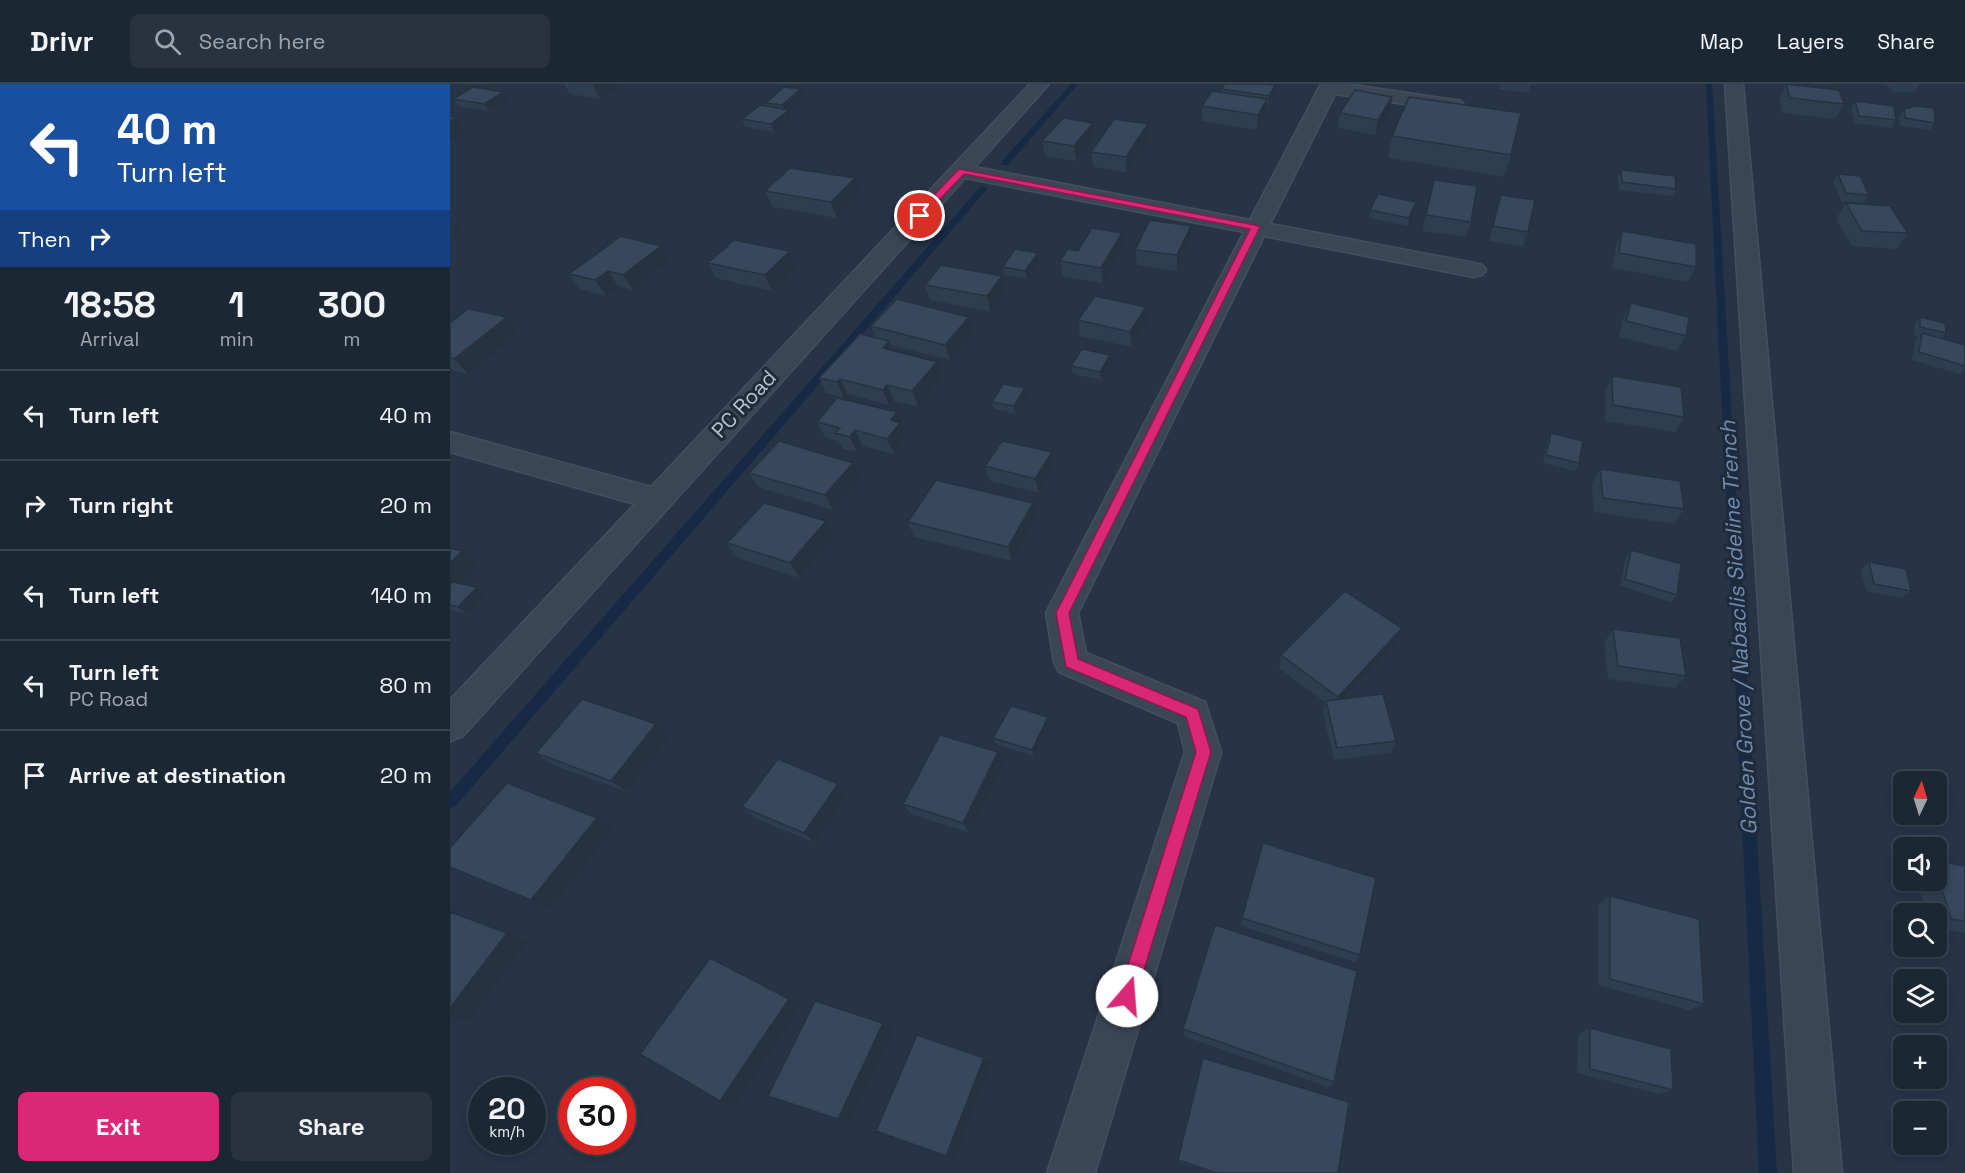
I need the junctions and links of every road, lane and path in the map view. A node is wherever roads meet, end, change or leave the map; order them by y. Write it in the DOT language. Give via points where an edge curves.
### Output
graph roads {
  1 [pos="1040,84"];
  2 [pos="1734,84"];
  3 [pos="1329,85"];
  4 [pos="1477,109"];
  5 [pos="962,171"];
  6 [pos="1255,227"];
  7 [pos="1474,270"];
  8 [pos="450,442"];
  9 [pos="656,499"];
  10 [pos="450,725"];
  11 [pos="1071,1173"];
  12 [pos="1818,1173"];
  1 -- 5 [label="street, PC Road"];
  2 -- 12 [label="street"];
  3 -- 4 [label="street"];
  3 -- 6 [label="street"];
  5 -- 6 [label="street"];
  5 -- 9 [label="street, PC Road"];
  6 -- 7 [label="street"];
  6 -- 11 [label="street" via="1062,613 1071,663 1193,713 1203,752"];
  8 -- 9 [label="street"];
  9 -- 10 [label="street, PC Road"];
}
